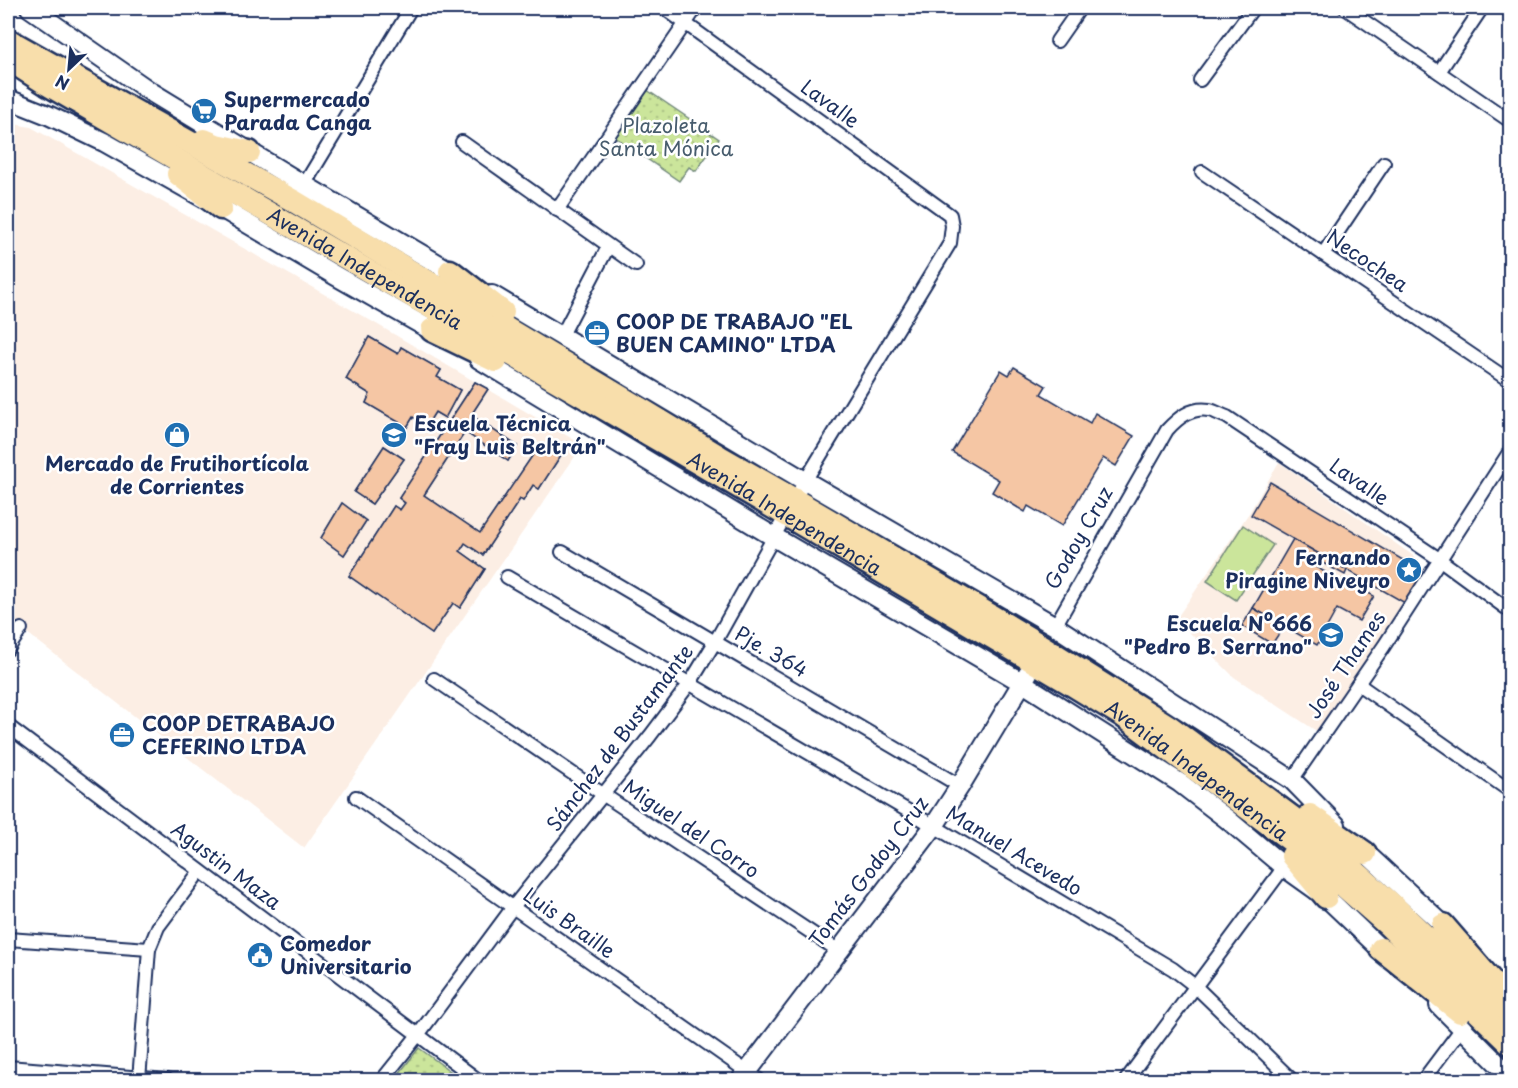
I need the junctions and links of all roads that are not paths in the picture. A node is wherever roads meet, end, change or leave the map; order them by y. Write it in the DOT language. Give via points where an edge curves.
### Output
graph roads {
  1 [pos="30,8"];
  2 [pos="411,8"];
  3 [pos="664,8"];
  4 [pos="696,8"];
  5 [pos="1080,8"];
  6 [pos="1253,8"];
  7 [pos="1345,8"];
  8 [pos="1482,8"];
  9 [pos="685,22"];
  10 [pos="8,40"];
  11 [pos="1056,41"];
  12 [pos="8,59"];
  13 [pos="8,72"];
  14 [pos="1439,72"];
  15 [pos="1200,80"];
  16 [pos="47,84"];
  17 [pos="8,99"];
  18 [pos="98,102"];
  19 [pos="1510,121"];
  20 [pos="462,142"];
  21 [pos="249,152"];
  22 [pos="1384,163"];
  23 [pos="1202,172"];
  24 [pos="304,185"];
  25 [pos="220,208"];
  26 [pos="557,210"];
  27 [pos="950,243"];
  28 [pos="608,247"];
  29 [pos="1323,254"];
  30 [pos="636,265"];
  31 [pos="450,271"];
  32 [pos="432,330"];
  33 [pos="562,335"];
  34 [pos="1510,381"];
  35 [pos="638,418"];
  36 [pos="1178,418"];
  37 [pos="1510,451"];
  38 [pos="796,498"];
  39 [pos="774,537"];
  40 [pos="562,552"];
  41 [pos="1439,559"];
  42 [pos="507,577"];
  43 [pos="1510,611"];
  44 [pos="1055,626"];
  45 [pos="21,629"];
  46 [pos="715,642"];
  47 [pos="8,649"];
  48 [pos="1039,655"];
  49 [pos="434,679"];
  50 [pos="690,683"];
  51 [pos="1023,683"];
  52 [pos="1358,684"];
  53 [pos="8,726"];
  54 [pos="1170,727"];
  55 [pos="1210,779"];
  56 [pos="1292,780"];
  57 [pos="960,786"];
  58 [pos="1510,791"];
  59 [pos="604,795"];
  60 [pos="357,797"];
  61 [pos="934,826"];
  62 [pos="1365,853"];
  63 [pos="1284,867"];
  64 [pos="200,871"];
  65 [pos="1326,897"];
  66 [pos="513,907"];
  67 [pos="1443,925"];
  68 [pos="8,939"];
  69 [pos="149,949"];
  70 [pos="1381,949"];
  71 [pos="838,951"];
  72 [pos="1195,986"];
  73 [pos="1510,987"];
  74 [pos="1510,1019"];
  75 [pos="1462,1028"];
  76 [pos="418,1035"];
  77 [pos="1510,1043"];
  78 [pos="1510,1054"];
  79 [pos="8,1067"];
  80 [pos="1278,1076"];
  81 [pos="1510,1076"];
  82 [pos="749,1078"];
  83 [pos="139,1079"];
  84 [pos="167,1080"];
  85 [pos="382,1080"];
  86 [pos="478,1080"];
  87 [pos="1126,1080"];
  88 [pos="1292,1080"];
  89 [pos="1422,1080"];
  1 -- 21 [label="main road, Avenida Independencia" via="152,92"];
  2 -- 24 [label="street"];
  3 -- 9 [label="street, Lavalle"];
  4 -- 9 [label="street"];
  5 -- 11 [label="street"];
  6 -- 15 [label="street"];
  7 -- 14 [label="street"];
  8 -- 14 [label="street"];
  9 -- 26 [label="street"];
  9 -- 27 [label="street, Lavalle" via="950,215"];
  10 -- 18 [label="highway, Avenida Independencia"];
  12 -- 16 [label="highway, Avenida Independencia"];
  13 -- 16 [label="highway"];
  14 -- 19 [label="street"];
  16 -- 18 [label="highway, Avenida Independencia"];
  17 -- 25 [label="main road, Avenida Independencia" via="104,142"];
  18 -- 21 [label="highway" via="216,145"];
  18 -- 25 [label="highway"];
  18 -- 35 [label="highway, Avenida Independencia"];
  20 -- 26 [label="street"];
  21 -- 24 [label="main road, Avenida Independencia"];
  22 -- 29 [label="street"];
  23 -- 29 [label="street, Necochea"];
  24 -- 31 [label="main road, Avenida Independencia"];
  25 -- 32 [label="main road, Avenida Independencia"];
  26 -- 28 [label="street"];
  27 -- 38 [label="street, Sánchez de Bustamante"];
  28 -- 30 [label="street"];
  28 -- 33 [label="street"];
  29 -- 34 [label="street, Necochea"];
  31 -- 33 [label="main road, Avenida Independencia"];
  31 -- 35 [label="highway" via="513,319 590,368"];
  32 -- 35 [label="highway"];
  32 -- 39 [label="main road, Avenida Independencia"];
  33 -- 38 [label="main road, Avenida Independencia"];
  35 -- 38 [label="highway, Avenida Independencia"];
  36 -- 41 [label="street, Lavalle" via="1208,410 1227,417"];
  36 -- 44 [label="street, Godoy Cruz" via="1167,430"];
  37 -- 41 [label="street, José Thames"];
  38 -- 39 [label="street, Sánchez de Bustamante"];
  38 -- 44 [label="main road, Avenida Independencia"];
  38 -- 48 [label="highway, Avenida Independencia"];
  39 -- 46 [label="street, Sánchez de Bustamante"];
  39 -- 51 [label="main road, Avenida Independencia"];
  40 -- 46 [label="street, Pje. 364"];
  41 -- 43 [label="street, Lavalle"];
  41 -- 52 [label="street, José Thames"];
  42 -- 50 [label="street, Manuel Acevedo"];
  44 -- 48 [label="main road, Godoy Cruz"];
  44 -- 56 [label="main road, Avenida Independencia"];
  45 -- 47 [label="street"];
  46 -- 50 [label="street, Sánchez de Bustamante"];
  46 -- 57 [label="street, Pje. 364"];
  48 -- 51 [label="main road, Godoy Cruz"];
  48 -- 54 [label="highway, Avenida Independencia"];
  48 -- 55 [label="highway, Avenida Independencia" via="1068,682 1122,715"];
  49 -- 59 [label="street, Miguel del Corro"];
  50 -- 59 [label="street, Sánchez de Bustamante"];
  50 -- 61 [label="street, Manuel Acevedo"];
  51 -- 57 [label="main road, Tomás Godoy Cruz"];
  51 -- 63 [label="main road, Avenida Independencia" via="1180,783"];
  52 -- 56 [label="street, José Thames"];
  52 -- 58 [label="street"];
  53 -- 64 [label="street, Agustin Maza"];
  54 -- 62 [label="highway" via="1263,782"];
  54 -- 74 [label="highway, Avenida Independencia" via="1309,830"];
  55 -- 65 [label="highway" via="1291,854"];
  55 -- 77 [label="highway, Avenida Independencia" via="1306,853 1389,926"];
  56 -- 62 [label="main road, Avenida Independencia"];
  57 -- 61 [label="main road, Tomás Godoy Cruz"];
  59 -- 66 [label="street, Sánchez de Bustamante"];
  59 -- 71 [label="street, Miguel del Corro"];
  60 -- 66 [label="street, Luis Braille"];
  61 -- 71 [label="main road, Tomás Godoy Cruz"];
  61 -- 72 [label="street, Manuel Acevedo"];
  62 -- 67 [label="main road, Avenida Independencia"];
  63 -- 65 [label="main road, Avenida Independencia"];
  63 -- 72 [label="street"];
  64 -- 69 [label="street" via="158,927"];
  64 -- 76 [label="street, Agustin Maza"];
  65 -- 70 [label="main road, Avenida Independencia"];
  66 -- 76 [label="street, Sánchez de Bustamante"];
  66 -- 82 [label="street, Luis Braille"];
  67 -- 73 [label="highway"];
  68 -- 69 [label="street"];
  69 -- 83 [label="street"];
  70 -- 75 [label="main road, Avenida Independencia"];
  70 -- 78 [label="highway"];
  71 -- 82 [label="main road, Tomás Godoy Cruz"];
  72 -- 80 [label="street, Manuel Acevedo"];
  72 -- 87 [label="street"];
  75 -- 81 [label="main road, Avenida Independencia"];
  75 -- 89 [label="street"];
  76 -- 85 [label="street, Sánchez de Bustamante"];
  76 -- 86 [label="street, Agustin Maza"];
  79 -- 83 [label="street"];
  80 -- 88 [label="street, Manuel Acevedo"];
  83 -- 84 [label="street"];
}
